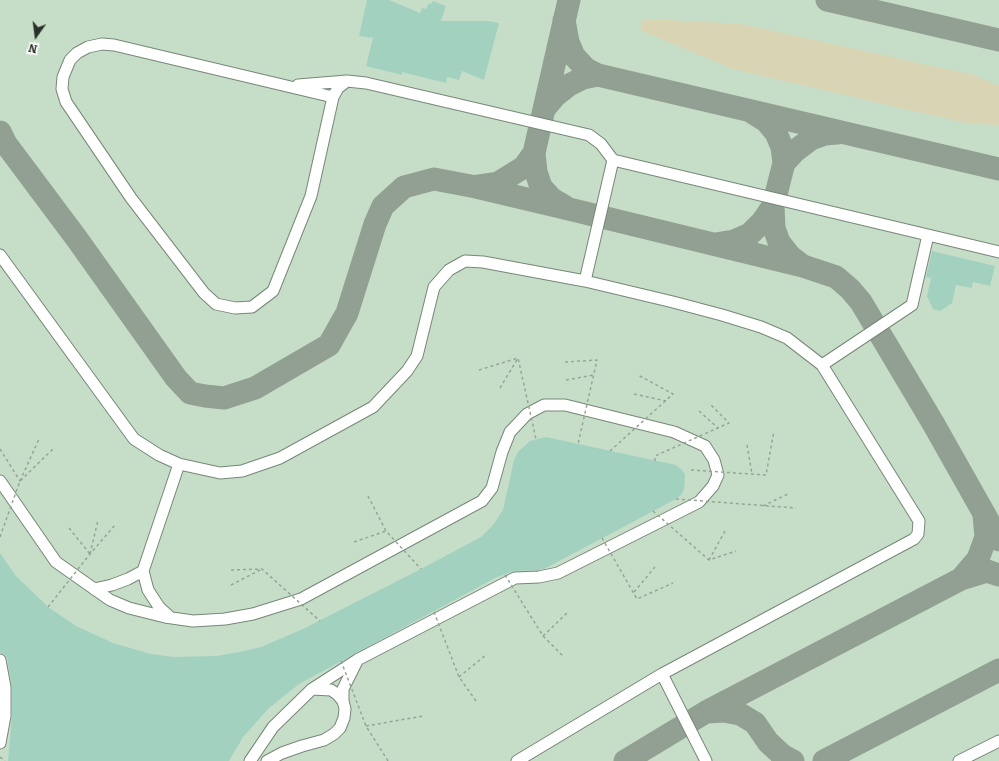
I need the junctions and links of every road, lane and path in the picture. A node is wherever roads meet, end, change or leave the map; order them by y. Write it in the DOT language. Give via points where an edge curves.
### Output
graph roads {
  1 [pos="347,81"];
  2 [pos="287,86"];
  3 [pos="333,97"];
  4 [pos="613,160"];
  5 [pos="928,235"];
  6 [pos="999,252"];
  7 [pos="0,255"];
  8 [pos="585,281"];
  9 [pos="518,358"];
  10 [pos="565,362"];
  11 [pos="822,365"];
  12 [pos="480,370"];
  13 [pos="638,375"];
  14 [pos="594,376"];
  15 [pos="566,380"];
  16 [pos="500,388"];
  17 [pos="634,394"];
  18 [pos="666,401"];
  19 [pos="709,403"];
  20 [pos="699,411"];
  21 [pos="718,428"];
  22 [pos="774,431"];
  23 [pos="536,439"];
  24 [pos="39,440"];
  25 [pos="578,444"];
  26 [pos="747,445"];
  27 [pos="0,449"];
  28 [pos="53,449"];
  29 [pos="610,451"];
  30 [pos="655,461"];
  31 [pos="179,464"];
  32 [pos="691,470"];
  33 [pos="752,474"];
  34 [pos="0,481"];
  35 [pos="20,481"];
  36 [pos="790,493"];
  37 [pos="368,496"];
  38 [pos="676,499"];
  39 [pos="763,506"];
  40 [pos="796,508"];
  41 [pos="653,511"];
  42 [pos="98,520"];
  43 [pos="115,525"];
  44 [pos="68,528"];
  45 [pos="386,530"];
  46 [pos="725,531"];
  47 [pos="0,538"];
  48 [pos="602,538"];
  49 [pos="354,542"];
  50 [pos="736,550"];
  51 [pos="90,554"];
  52 [pos="709,560"];
  53 [pos="655,567"];
  54 [pos="262,569"];
  55 [pos="421,569"];
  56 [pos="231,570"];
  57 [pos="143,571"];
  58 [pos="505,575"];
  59 [pos="673,583"];
  60 [pos="231,585"];
  61 [pos="94,589"];
  62 [pos="634,592"];
  63 [pos="48,607"];
  64 [pos="434,612"];
  65 [pos="568,612"];
  66 [pos="171,618"];
  67 [pos="320,620"];
  68 [pos="543,636"];
  69 [pos="487,654"];
  70 [pos="563,656"];
  71 [pos="0,660"];
  72 [pos="358,660"];
  73 [pos="341,661"];
  74 [pos="662,674"];
  75 [pos="459,676"];
  76 [pos="312,689"];
  77 [pos="476,701"];
  78 [pos="343,702"];
  79 [pos="0,705"];
  80 [pos="5,716"];
  81 [pos="423,716"];
  82 [pos="366,726"];
  83 [pos="999,741"];
  84 [pos="0,743"];
  85 [pos="0,757"];
  86 [pos="5,761"];
  87 [pos="250,761"];
  88 [pos="267,761"];
  89 [pos="388,761"];
  90 [pos="517,761"];
  91 [pos="706,761"];
  92 [pos="960,761"];
  1 -- 2 [label="lane"];
  1 -- 3 [label="lane" via="338,88"];
  1 -- 4 [label="lane" via="366,83 589,135 601,144"];
  2 -- 3 [label="lane"];
  2 -- 3 [label="lane" via="102,44 77,53 70,60 64,77 62,89 66,102 131,198 204,293 216,304 235,308 252,307 274,291 311,196"];
  4 -- 5 [label="lane"];
  4 -- 8 [label="lane"];
  5 -- 6 [label="lane"];
  5 -- 11 [label="lane" via="912,305"];
  7 -- 31 [label="lane" via="134,439"];
  8 -- 11 [label="lane" via="761,327 787,338"];
  8 -- 31 [label="lane" via="483,262 465,262 449,270 434,287 416,356 407,371 373,407 280,458 242,471 220,473"];
  9 -- 12 [label="path, bridge"];
  9 -- 16 [label="path"];
  9 -- 23 [label="path, bridge"];
  10 -- 14 [label="path, bridge" via="597,360"];
  11 -- 74 [label="lane" via="919,521 918,534 914,539"];
  13 -- 18 [label="path, bridge" via="673,394"];
  14 -- 15 [label="path"];
  14 -- 25 [label="path, bridge"];
  17 -- 18 [label="path"];
  18 -- 29 [label="path, bridge"];
  19 -- 21 [label="path, bridge" via="730,423"];
  20 -- 21 [label="path"];
  21 -- 30 [label="path, bridge" via="655,456"];
  22 -- 33 [label="path, bridge" via="766,474"];
  24 -- 35 [label="path"];
  26 -- 33 [label="path"];
  27 -- 35 [label="path"];
  28 -- 35 [label="path, bridge"];
  31 -- 57 [label="lane"];
  32 -- 33 [label="path, bridge"];
  34 -- 61 [label="lane" via="56,562"];
  35 -- 47 [label="path, bridge"];
  36 -- 39 [label="path"];
  37 -- 45 [label="path, bridge"];
  38 -- 39 [label="path, bridge"];
  39 -- 40 [label="path, bridge"];
  41 -- 52 [label="path, bridge"];
  42 -- 51 [label="path"];
  43 -- 51 [label="path, bridge"];
  44 -- 51 [label="path"];
  45 -- 49 [label="path"];
  45 -- 55 [label="path, bridge"];
  46 -- 52 [label="path"];
  48 -- 62 [label="path, bridge"];
  50 -- 52 [label="path, bridge"];
  51 -- 63 [label="path, bridge"];
  53 -- 62 [label="path"];
  54 -- 56 [label="path, bridge"];
  54 -- 60 [label="path"];
  54 -- 67 [label="path, bridge"];
  57 -- 61 [label="lane" via="112,585"];
  57 -- 66 [label="lane" via="148,590 159,607"];
  58 -- 68 [label="path, bridge"];
  59 -- 62 [label="path, bridge" via="637,599"];
  61 -- 66 [label="lane" via="110,600 129,608"];
  64 -- 75 [label="path, bridge"];
  65 -- 68 [label="path"];
  66 -- 72 [label="lane" via="193,621 225,619 253,614 300,599 463,512 482,501 492,488 510,432 527,414 544,405 565,405 674,432 705,446 714,460 718,475 713,486 699,502 558,573 515,578"];
  68 -- 70 [label="path, bridge"];
  69 -- 75 [label="path"];
  71 -- 80 [label="lane" via="5,687"];
  72 -- 76 [label="lane"];
  72 -- 78 [label="lane" via="343,689"];
  73 -- 82 [label="path, bridge"];
  74 -- 90 [label="lane"];
  74 -- 91 [label="lane"];
  75 -- 77 [label="path, bridge"];
  76 -- 78 [label="lane" via="331,690 338,694"];
  76 -- 87 [label="lane" via="273,727"];
  78 -- 88 [label="lane" via="344,718 334,734 324,740 288,750"];
  79 -- 80 [label="lane"];
  80 -- 84 [label="lane"];
  81 -- 82 [label="path"];
  82 -- 89 [label="path, bridge"];
  83 -- 92 [label="lane"];
  85 -- 86 [label="path"];
}
